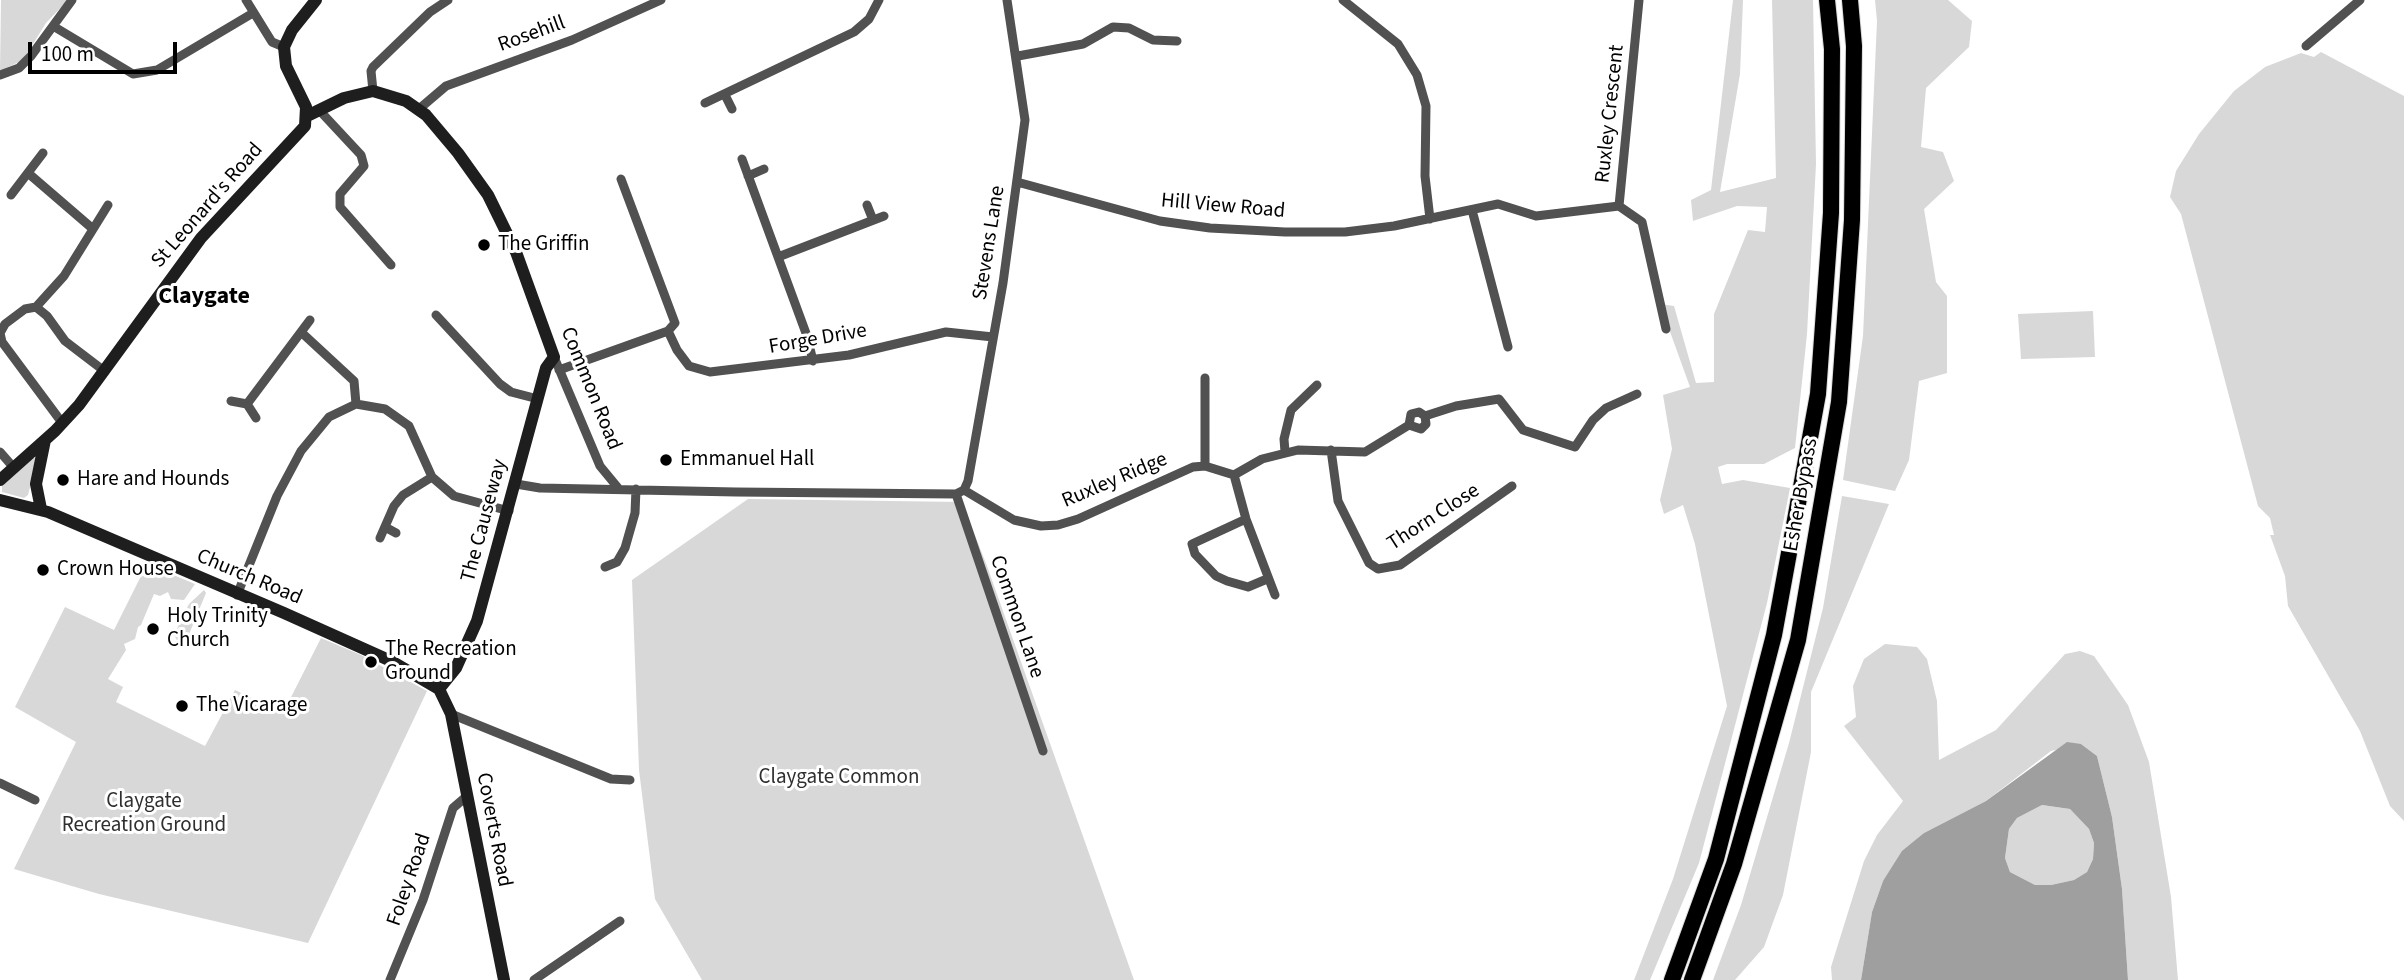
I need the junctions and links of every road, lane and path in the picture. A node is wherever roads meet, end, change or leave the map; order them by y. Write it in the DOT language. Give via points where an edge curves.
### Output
graph roads {
  1 [pos="72,0"];
  2 [pos="246,0"];
  3 [pos="316,0"];
  4 [pos="448,0"];
  5 [pos="661,0"];
  6 [pos="879,0"];
  7 [pos="1007,0"];
  8 [pos="1343,0"];
  9 [pos="1639,0"];
  10 [pos="1828,0"];
  11 [pos="1850,0"];
  12 [pos="2360,0"];
  13 [pos="253,13"];
  14 [pos="52,26"];
  15 [pos="1177,41"];
  16 [pos="2306,46"];
  17 [pos="284,47"];
  18 [pos="1017,56"];
  19 [pos="0,75"];
  20 [pos="373,90"];
  21 [pos="725,95"];
  22 [pos="705,103"];
  23 [pos="419,109"];
  24 [pos="732,109"];
  25 [pos="320,111"];
  26 [pos="307,116"];
  27 [pos="43,153"];
  28 [pos="742,159"];
  29 [pos="765,169"];
  30 [pos="28,173"];
  31 [pos="748,176"];
  32 [pos="621,179"];
  33 [pos="1017,182"];
  34 [pos="11,195"];
  35 [pos="108,205"];
  36 [pos="867,205"];
  37 [pos="1619,206"];
  38 [pos="1472,210"];
  39 [pos="884,216"];
  40 [pos="1430,219"];
  41 [pos="873,220"];
  42 [pos="93,229"];
  43 [pos="778,257"];
  44 [pos="391,265"];
  45 [pos="36,307"];
  46 [pos="436,315"];
  47 [pos="310,320"];
  48 [pos="1666,329"];
  49 [pos="668,331"];
  50 [pos="301,332"];
  51 [pos="0,333"];
  52 [pos="993,337"];
  53 [pos="1508,347"];
  54 [pos="554,357"];
  55 [pos="813,361"];
  56 [pos="103,370"];
  57 [pos="559,370"];
  58 [pos="1205,378"];
  59 [pos="1317,385"];
  60 [pos="1637,394"];
  61 [pos="538,399"];
  62 [pos="231,401"];
  63 [pos="247,404"];
  64 [pos="356,404"];
  65 [pos="256,418"];
  66 [pos="62,424"];
  67 [pos="45,440"];
  68 [pos="1331,450"];
  69 [pos="0,452"];
  70 [pos="1285,452"];
  71 [pos="1205,466"];
  72 [pos="13,468"];
  73 [pos="1234,474"];
  74 [pos="432,477"];
  75 [pos="0,480"];
  76 [pos="516,484"];
  77 [pos="1512,486"];
  78 [pos="618,489"];
  79 [pos="636,489"];
  80 [pos="960,492"];
  81 [pos="0,500"];
  82 [pos="41,509"];
  83 [pos="509,511"];
  84 [pos="1245,519"];
  85 [pos="385,527"];
  86 [pos="396,533"];
  87 [pos="380,538"];
  88 [pos="604,567"];
  89 [pos="1267,579"];
  90 [pos="237,595"];
  91 [pos="1275,596"];
  92 [pos="439,689"];
  93 [pos="452,714"];
  94 [pos="1043,751"];
  95 [pos="629,780"];
  96 [pos="0,783"];
  97 [pos="467,796"];
  98 [pos="34,800"];
  99 [pos="620,921"];
  100 [pos="390,980"];
  101 [pos="504,980"];
  102 [pos="534,980"];
  103 [pos="1672,980"];
  104 [pos="1692,980"];
  1 -- 14 [label="street"];
  2 -- 13 [label="street"];
  3 -- 17 [label="street"];
  4 -- 20 [label="street" via="373,67"];
  5 -- 23 [label="street, Rosehill" via="572,40 446,86"];
  6 -- 21 [label="street" via="869,19 854,32"];
  7 -- 18 [label="street, Stevens Lane"];
  8 -- 40 [label="street" via="1398,44 1417,75 1426,106"];
  9 -- 37 [label="street, Ruxley Crescent"];
  10 -- 103 [label="highway, Esher Bypass" via="1832,213 1818,394 1774,635 1716,859"];
  11 -- 104 [label="highway, Esher Bypass" via="1854,46 1852,220 1839,402 1798,640 1734,864"];
  12 -- 16 [label="street"];
  13 -- 14 [label="street" via="157,70 133,74"];
  13 -- 17 [label="street" via="272,42"];
  14 -- 19 [label="street" via="19,68"];
  15 -- 18 [label="street" via="1153,40 1129,28 1113,27 1083,44"];
  17 -- 26 [label="street" via="286,66"];
  18 -- 33 [label="street, Stevens Lane" via="1025,120"];
  20 -- 23 [label="street, Common Road" via="390,93"];
  20 -- 25 [label="street"];
  21 -- 22 [label="street"];
  21 -- 24 [label="street"];
  23 -- 54 [label="street, Common Road" via="488,195 516,252"];
  25 -- 26 [label="street"];
  25 -- 44 [label="street" via="361,155 364,166 340,194 340,207"];
  26 -- 56 [label="street, St Leonard's Road" via="299,133 194,247"];
  27 -- 30 [label="street"];
  28 -- 31 [label="street"];
  29 -- 31 [label="street"];
  30 -- 34 [label="street"];
  30 -- 42 [label="street"];
  31 -- 43 [label="street"];
  32 -- 49 [label="street" via="674,317"];
  33 -- 40 [label="street, Hill View Road" via="1160,220 1210,228 1345,232"];
  33 -- 52 [label="street, Stevens Lane"];
  35 -- 42 [label="street"];
  36 -- 41 [label="street"];
  37 -- 38 [label="street, Ruxley Crescent" via="1536,216 1499,204"];
  37 -- 48 [label="street" via="1642,222"];
  38 -- 40 [label="street, Ruxley Crescent"];
  38 -- 53 [label="street"];
  39 -- 41 [label="street"];
  41 -- 43 [label="street"];
  42 -- 45 [label="street" via="64,276"];
  43 -- 55 [label="street"];
  45 -- 51 [label="street" via="13,317"];
  45 -- 56 [label="street" via="65,341"];
  46 -- 61 [label="street" via="500,384"];
  47 -- 50 [label="street"];
  49 -- 55 [label="street, Forge Drive" via="682,359 697,370 724,372"];
  49 -- 57 [label="street"];
  50 -- 63 [label="street"];
  50 -- 64 [label="street" via="354,381"];
  51 -- 66 [label="street" via="10,354"];
  52 -- 55 [label="street, Forge Drive" via="946,332"];
  52 -- 80 [label="street, Stevens Lane" via="968,481"];
  54 -- 57 [label="street, Common Road"];
  54 -- 61 [label="street, The Causeway" via="546,368"];
  56 -- 66 [label="street, St Leonard's Road"];
  57 -- 78 [label="street, Common Road" via="600,466"];
  58 -- 71 [label="street"];
  59 -- 70 [label="street" via="1291,410"];
  60 -- 68 [label="street" via="1600,414 1576,447 1523,430 1499,400 1425,416 1411,414 1409,425 1365,452"];
  61 -- 76 [label="street, The Causeway"];
  62 -- 63 [label="street"];
  63 -- 65 [label="street"];
  64 -- 74 [label="street" via="385,409 409,426"];
  64 -- 90 [label="street" via="329,417 302,451 277,496"];
  66 -- 67 [label="street, St Leonard's Road"];
  67 -- 72 [label="street, St Leonard's Road"];
  67 -- 82 [label="street" via="36,484"];
  68 -- 70 [label="street"];
  68 -- 77 [label="street, Thorn Close" via="1338,501 1369,563 1378,569 1400,565"];
  69 -- 72 [label="street"];
  70 -- 73 [label="street"];
  71 -- 73 [label="street"];
  71 -- 80 [label="street, Ruxley Ridge" via="1186,470 1078,519 1041,526 1014,520"];
  72 -- 75 [label="street, St Leonard's Road"];
  73 -- 84 [label="street"];
  74 -- 83 [label="street" via="454,496"];
  74 -- 85 [label="street" via="403,495"];
  76 -- 78 [label="street"];
  76 -- 83 [label="street, The Causeway"];
  78 -- 79 [label="street"];
  79 -- 80 [label="street"];
  79 -- 88 [label="street" via="625,548 617,562"];
  80 -- 94 [label="street, Common Lane"];
  81 -- 82 [label="street, Church Road"];
  82 -- 90 [label="street, Church Road"];
  83 -- 92 [label="street, The Causeway" via="467,648"];
  84 -- 89 [label="street"];
  84 -- 89 [label="street" via="1192,544 1195,554 1227,581 1248,587"];
  85 -- 86 [label="street"];
  85 -- 87 [label="street"];
  89 -- 91 [label="street"];
  90 -- 92 [label="street, Church Road" via="391,661"];
  92 -- 93 [label="street, Coverts Road"];
  93 -- 95 [label="street" via="611,779"];
  93 -- 97 [label="street, Coverts Road"];
  96 -- 98 [label="street"];
  97 -- 100 [label="street, Foley Road" via="453,808"];
  97 -- 101 [label="street, Coverts Road"];
  99 -- 102 [label="street"];
}
